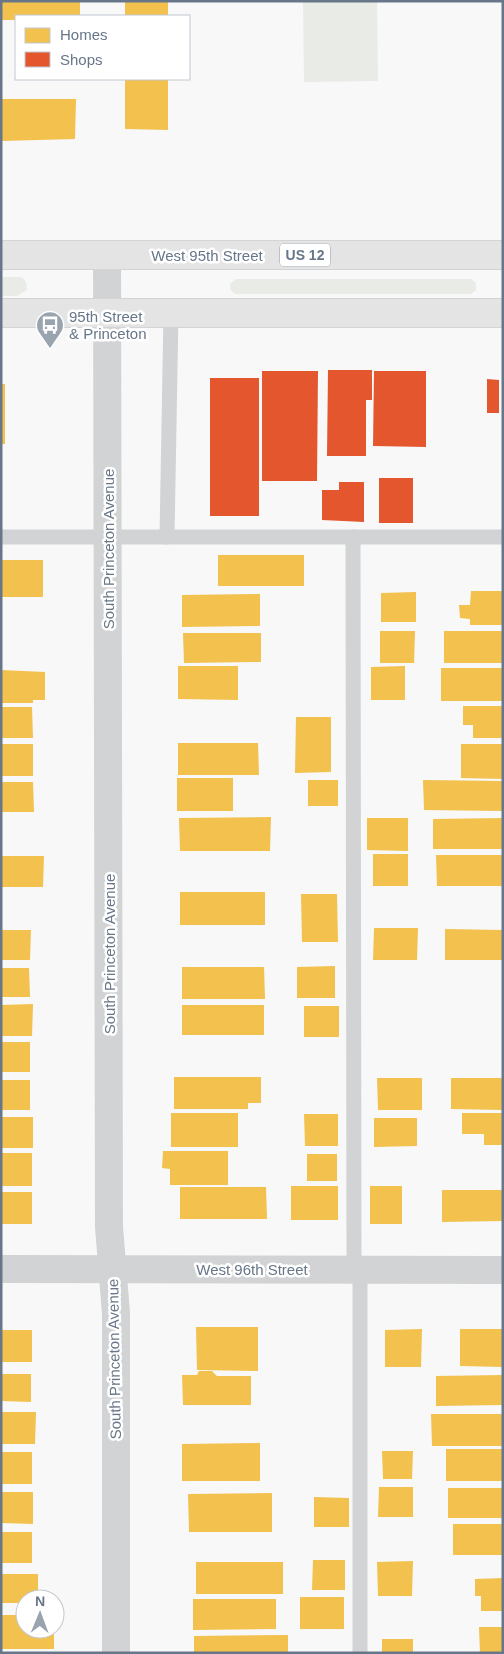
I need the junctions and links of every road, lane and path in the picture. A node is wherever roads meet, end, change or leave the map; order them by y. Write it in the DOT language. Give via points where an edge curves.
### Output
graph roads {
  1 [pos="1,255"];
  2 [pos="503,255"];
  3 [pos="107,256"];
  4 [pos="1,313"];
  5 [pos="107,313"];
  6 [pos="171,313"];
  7 [pos="503,313"];
  8 [pos="1,537"];
  9 [pos="108,537"];
  10 [pos="167,537"];
  11 [pos="353,537"];
  12 [pos="503,537"];
  13 [pos="1,1269"];
  14 [pos="112,1269"];
  15 [pos="357,1270"];
  16 [pos="503,1270"];
  17 [pos="116,1653"];
  18 [pos="360,1653"];
  1 -- 3 [label="main road, West 95th Street / US 12"];
  2 -- 3 [label="main road, West 95th Street / US 12"];
  3 -- 5 [label="street, South Princeton Avenue"];
  4 -- 5 [label="main road"];
  5 -- 6 [label="main road"];
  5 -- 9 [label="street, South Princeton Avenue"];
  6 -- 7 [label="main road"];
  6 -- 10 [label="lane"];
  8 -- 9 [label="lane"];
  9 -- 10 [label="lane"];
  9 -- 14 [label="street, South Princeton Avenue" via="109,1217"];
  10 -- 11 [label="lane"];
  11 -- 12 [label="lane"];
  11 -- 15 [label="lane"];
  13 -- 14 [label="street, West 96th Street"];
  14 -- 15 [label="street, West 96th Street"];
  14 -- 17 [label="street, South Princeton Avenue" via="116,1313"];
  15 -- 16 [label="street, West 96th Street"];
  15 -- 18 [label="lane"];
}
